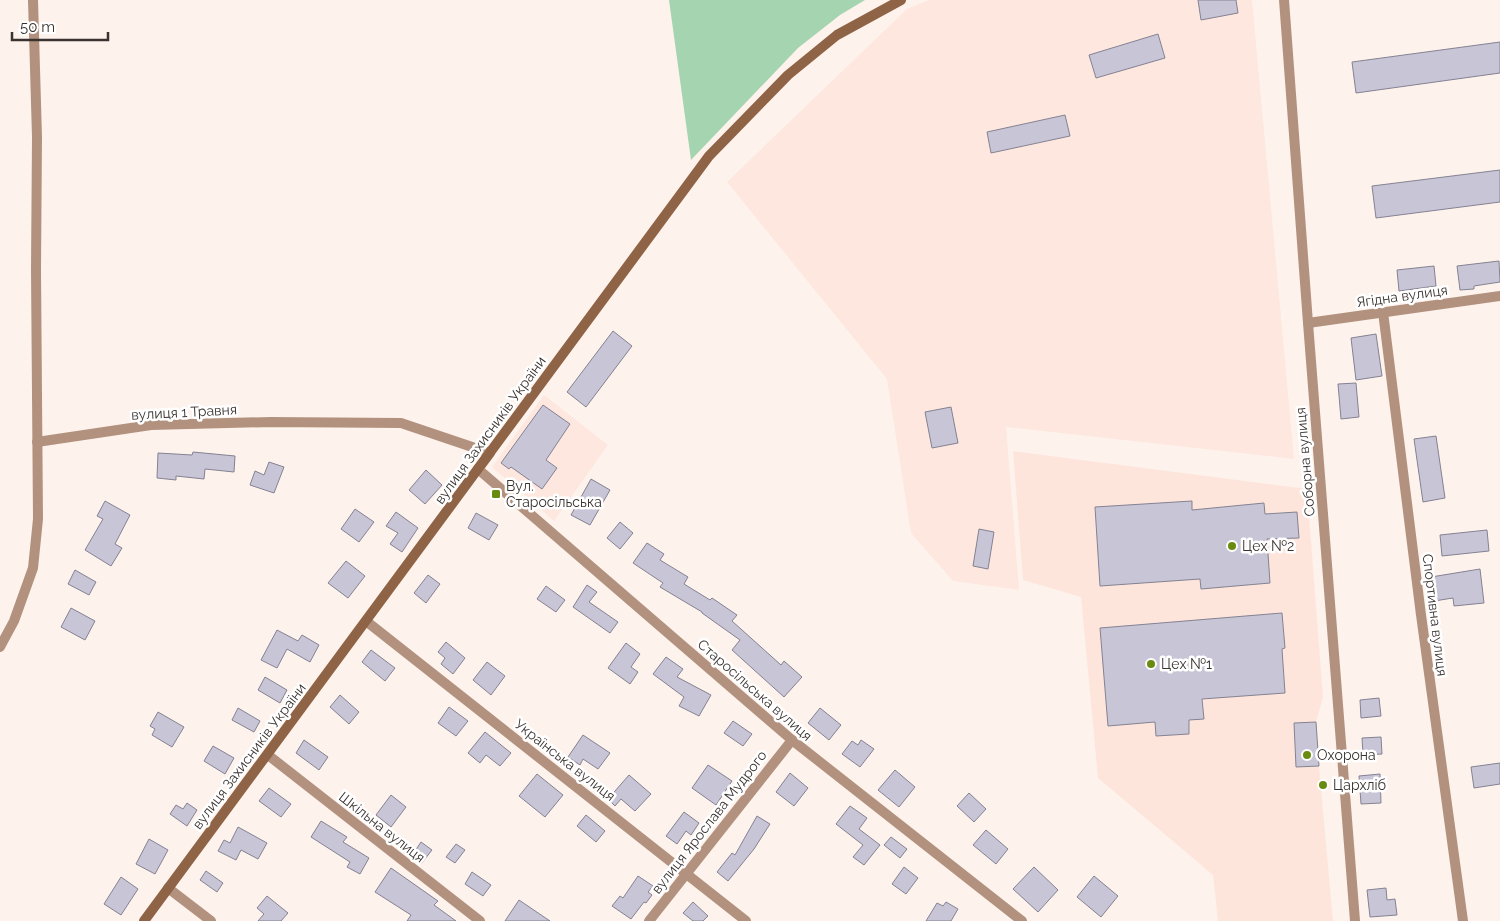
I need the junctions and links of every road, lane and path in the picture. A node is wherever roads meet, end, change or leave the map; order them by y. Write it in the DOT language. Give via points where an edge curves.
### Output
graph roads {
  1 [pos="33,0"];
  2 [pos="901,0"];
  3 [pos="1284,0"];
  4 [pos="1500,296"];
  5 [pos="1383,312"];
  6 [pos="1308,323"];
  7 [pos="37,442"];
  8 [pos="490,453"];
  9 [pos="478,469"];
  10 [pos="366,621"];
  11 [pos="0,647"];
  12 [pos="792,740"];
  13 [pos="268,754"];
  14 [pos="686,874"];
  15 [pos="168,888"];
  16 [pos="144,921"];
  17 [pos="211,921"];
  18 [pos="480,921"];
  19 [pos="649,921"];
  20 [pos="746,921"];
  21 [pos="1022,921"];
  22 [pos="1354,921"];
  23 [pos="1463,921"];
  1 -- 7 [label="street" via="37,137"];
  2 -- 8 [label="street, вулиця Захисників України" via="837,35 788,75 709,156"];
  3 -- 6 [label="street, Соборна вулиця"];
  4 -- 5 [label="street, Ягідна вулиця"];
  5 -- 6 [label="street, Ягідна вулиця"];
  5 -- 23 [label="street, Спортивна вулиця"];
  6 -- 22 [label="street, Соборна вулиця"];
  7 -- 8 [label="street, вулиця 1 Травня" via="151,426 270,422 401,423"];
  7 -- 11 [label="street" via="38,519 33,568 14,621"];
  8 -- 9 [label="street"];
  9 -- 10 [label="street, вулиця Захисників України"];
  9 -- 12 [label="street, Старосільська вулиця"];
  10 -- 13 [label="street, вулиця Захисників України"];
  10 -- 14 [label="street, Українська вулиця"];
  12 -- 14 [label="street, вулиця Ярослава Мудрого"];
  12 -- 21 [label="street, Старосільська вулиця"];
  13 -- 15 [label="street, вулиця Захисників України"];
  13 -- 18 [label="street, Шкільна вулиця"];
  14 -- 19 [label="street, вулиця Ярослава Мудрого"];
  14 -- 20 [label="street, Українська вулиця"];
  15 -- 16 [label="street, вулиця Захисників України"];
  15 -- 17 [label="street"];
}
